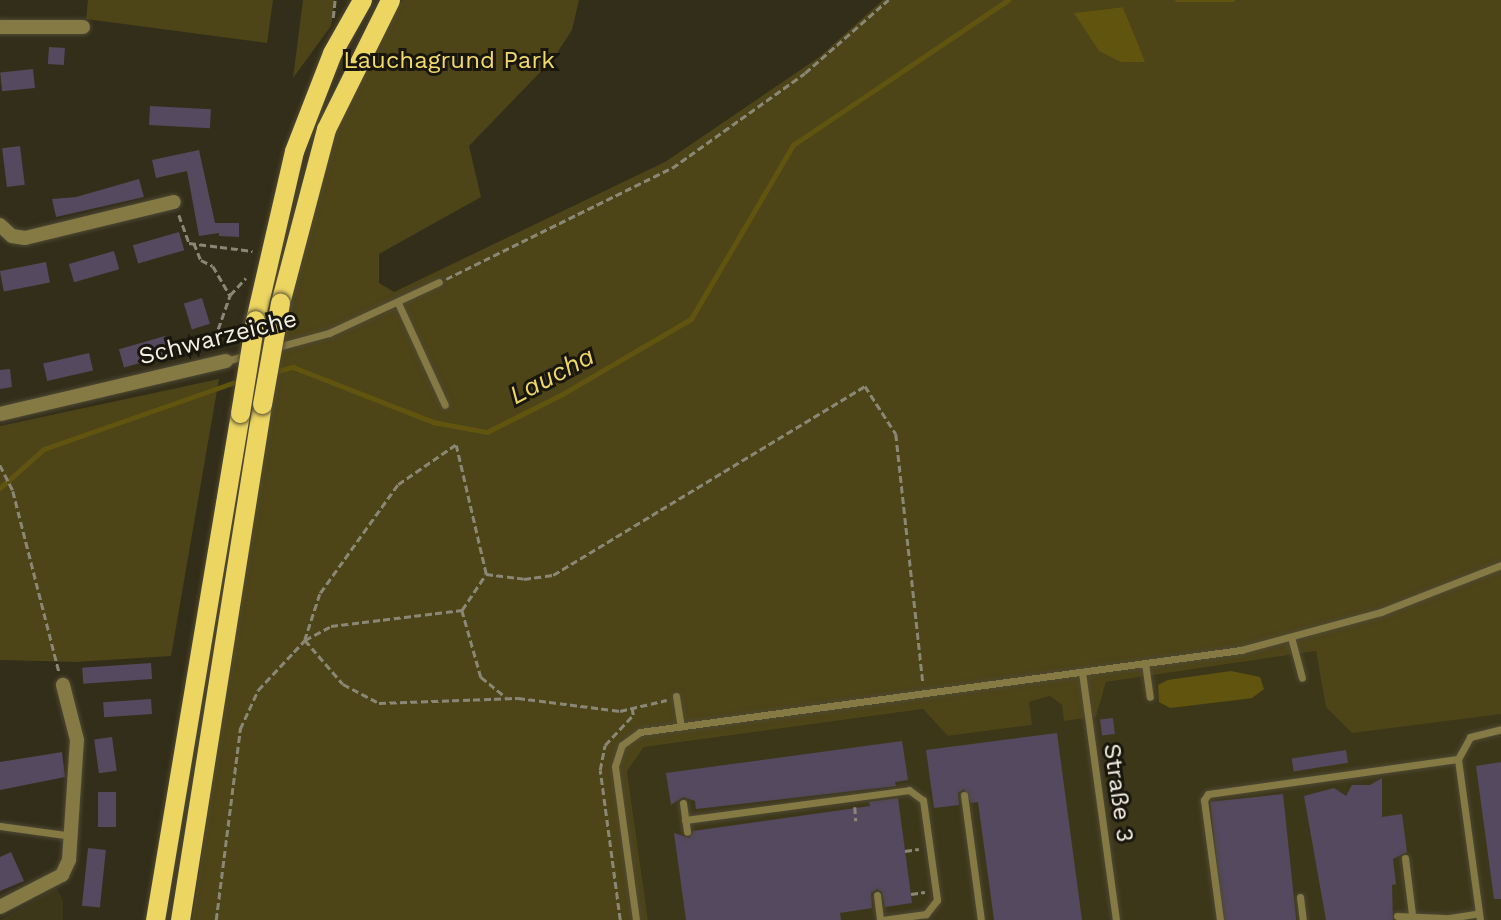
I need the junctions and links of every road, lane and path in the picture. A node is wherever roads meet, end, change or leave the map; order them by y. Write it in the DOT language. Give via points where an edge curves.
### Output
graph roads {
  1 [pos="335,0"];
  2 [pos="362,0"];
  3 [pos="390,0"];
  4 [pos="888,0"];
  5 [pos="331,26"];
  6 [pos="0,27"];
  7 [pos="83,27"];
  8 [pos="174,202"];
  9 [pos="0,225"];
  10 [pos="194,243"];
  11 [pos="256,252"];
  12 [pos="251,274"];
  13 [pos="439,282"];
  14 [pos="230,295"];
  15 [pos="398,303"];
  16 [pos="226,361"];
  17 [pos="203,367"];
  18 [pos="445,405"];
  19 [pos="0,414"];
  20 [pos="1,467"];
  21 [pos="1501,565"];
  22 [pos="486,574"];
  23 [pos="462,610"];
  24 [pos="1291,636"];
  25 [pos="305,640"];
  26 [pos="1146,663"];
  27 [pos="1082,672"];
  28 [pos="1302,678"];
  29 [pos="63,685"];
  30 [pos="924,694"];
  31 [pos="677,697"];
  32 [pos="1150,697"];
  33 [pos="508,698"];
  34 [pos="632,709"];
  35 [pos="681,727"];
  36 [pos="1501,729"];
  37 [pos="1458,759"];
  38 [pos="856,787"];
  39 [pos="964,795"];
  40 [pos="858,796"];
  41 [pos="832,800"];
  42 [pos="752,801"];
  43 [pos="683,803"];
  44 [pos="753,811"];
  45 [pos="833,811"];
  46 [pos="743,812"];
  47 [pos="685,820"];
  48 [pos="745,824"];
  49 [pos="0,826"];
  50 [pos="687,831"];
  51 [pos="72,836"];
  52 [pos="929,848"];
  53 [pos="905,851"];
  54 [pos="1405,858"];
  55 [pos="935,890"];
  56 [pos="911,894"];
  57 [pos="877,895"];
  58 [pos="1300,897"];
  59 [pos="0,907"];
  60 [pos="1412,914"];
  61 [pos="1396,916"];
  62 [pos="1480,916"];
  63 [pos="1443,919"];
  64 [pos="155,920"];
  65 [pos="180,920"];
  66 [pos="216,920"];
  67 [pos="620,920"];
  68 [pos="636,920"];
  69 [pos="881,920"];
  70 [pos="981,920"];
  71 [pos="1116,920"];
  72 [pos="1220,920"];
  73 [pos="1303,920"];
  1 -- 5 [label="path"];
  2 -- 64 [label="highway, bridge" via="332,53 294,151 255,320"];
  3 -- 65 [label="highway, bridge" via="326,129 280,303"];
  4 -- 13 [label="path" via="805,74 672,168"];
  6 -- 7 [label="street"];
  8 -- 9 [label="street" via="25,238 12,236"];
  8 -- 10 [label="path" via="189,243"];
  10 -- 11 [label="path"];
  10 -- 14 [label="path" via="201,260 214,266"];
  12 -- 14 [label="path"];
  13 -- 15 [label="lane, Schwarzeiche"];
  14 -- 17 [label="path"];
  15 -- 16 [label="lane, Schwarzeiche" via="329,333"];
  15 -- 18 [label="lane"];
  16 -- 17 [label="street, Schwarzeiche"];
  17 -- 19 [label="street, Schwarzeiche"];
  20 -- 29 [label="path" via="13,491"];
  21 -- 24 [label="lane" via="1381,612"];
  22 -- 23 [label="path"];
  22 -- 25 [label="path" via="456,445 398,485 320,594"];
  22 -- 30 [label="path" via="524,579 553,575 865,386 897,434"];
  23 -- 25 [label="path" via="331,626"];
  23 -- 33 [label="path" via="481,677"];
  24 -- 26 [label="lane" via="1241,650"];
  24 -- 28 [label="lane"];
  25 -- 33 [label="path" via="343,684 379,703"];
  25 -- 66 [label="path" via="257,690 240,729"];
  26 -- 27 [label="lane"];
  26 -- 32 [label="lane"];
  27 -- 30 [label="lane"];
  27 -- 71 [label="lane, Straße 3"];
  29 -- 51 [label="street" via="77,740"];
  30 -- 35 [label="lane"];
  31 -- 34 [label="path"];
  31 -- 35 [label="lane"];
  33 -- 34 [label="path" via="602,711"];
  34 -- 67 [label="path" via="633,715 606,745 600,770"];
  35 -- 68 [label="lane" via="640,733 622,745 615,766"];
  36 -- 37 [label="lane" via="1470,737"];
  37 -- 62 [label="lane"];
  37 -- 72 [label="lane" via="1208,794 1204,800"];
  38 -- 40 [label="lane"];
  39 -- 70 [label="lane"];
  40 -- 41 [label="lane"];
  40 -- 52 [label="lane" via="909,790 923,800"];
  41 -- 44 [label="lane"];
  41 -- 45 [label="lane"];
  42 -- 44 [label="lane"];
  43 -- 47 [label="lane"];
  44 -- 46 [label="lane"];
  46 -- 47 [label="lane"];
  46 -- 48 [label="lane"];
  47 -- 50 [label="lane"];
  49 -- 51 [label="lane"];
  51 -- 59 [label="street" via="62,875"];
  52 -- 53 [label="path"];
  52 -- 55 [label="lane"];
  54 -- 60 [label="lane"];
  55 -- 56 [label="path"];
  55 -- 69 [label="lane" via="937,900 926,914"];
  57 -- 69 [label="lane"];
  58 -- 73 [label="lane"];
  60 -- 61 [label="lane"];
  60 -- 63 [label="lane"];
  62 -- 63 [label="lane"];
}
